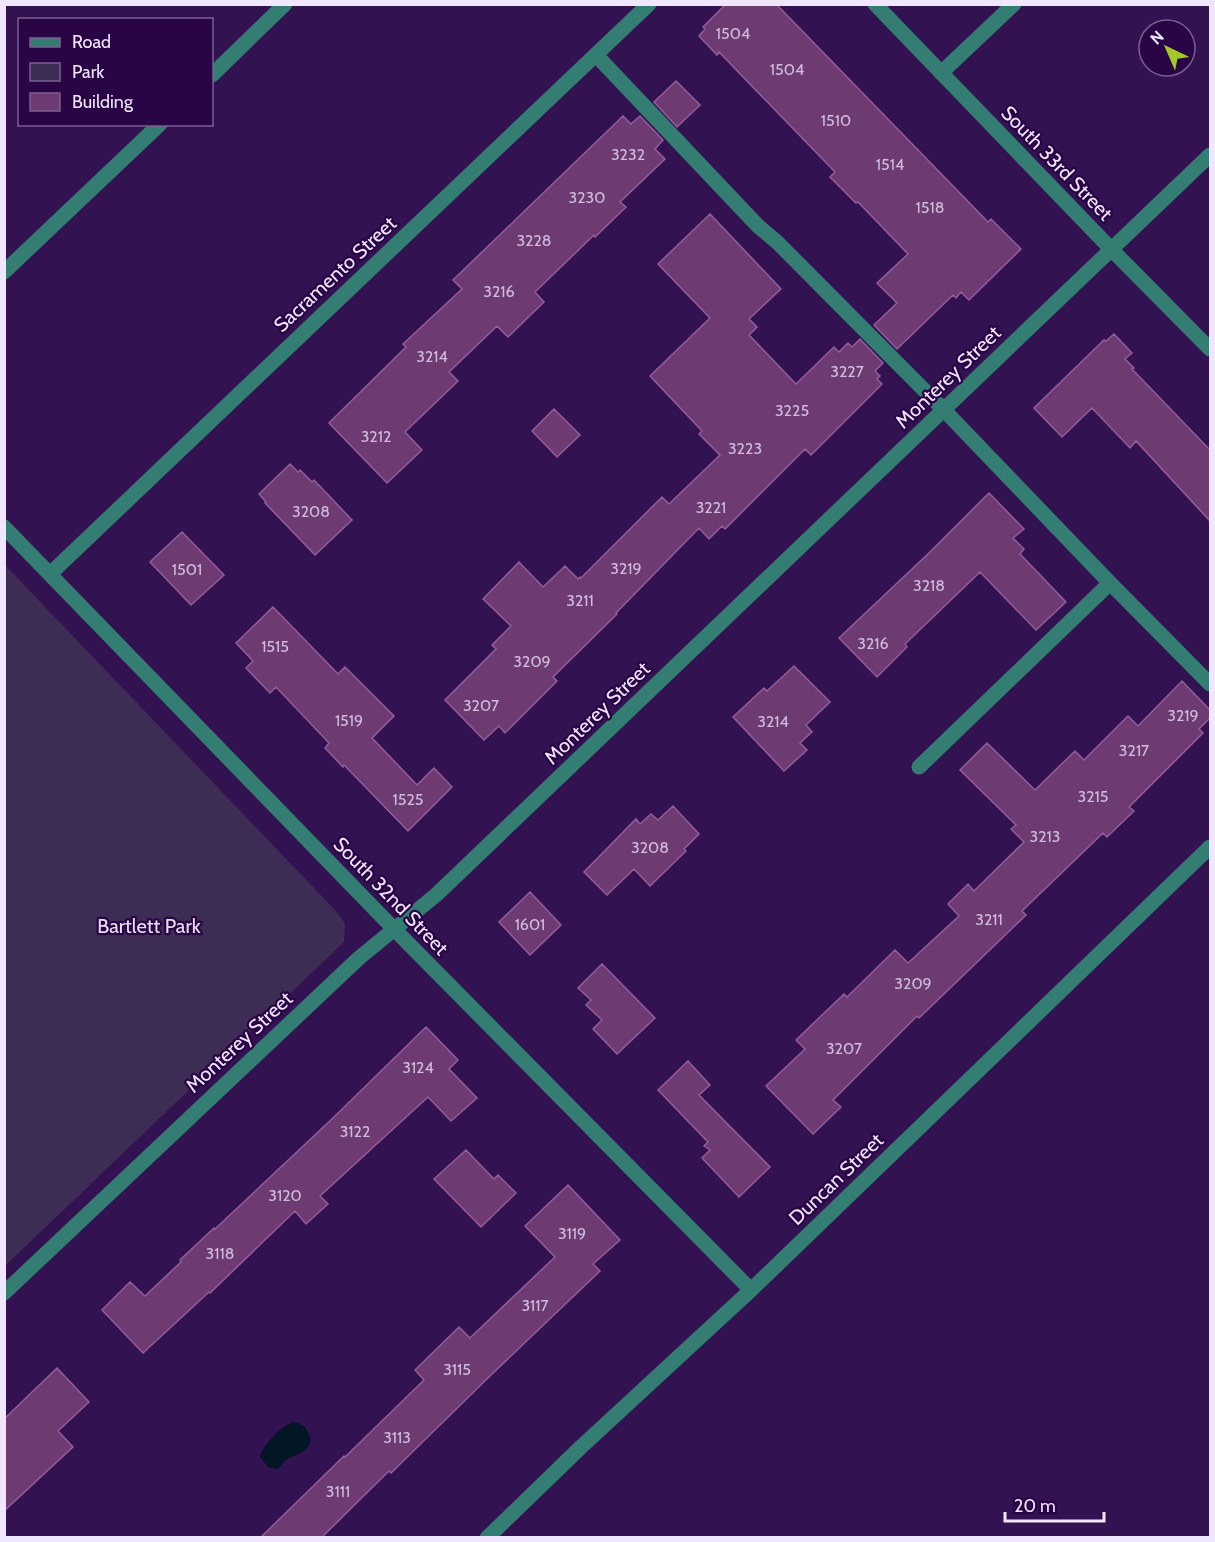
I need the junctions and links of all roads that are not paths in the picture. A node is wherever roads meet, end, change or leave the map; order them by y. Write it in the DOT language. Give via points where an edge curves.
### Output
graph roads {
  1 [pos="285,4"];
  2 [pos="650,4"];
  3 [pos="875,4"];
  4 [pos="1014,4"];
  5 [pos="596,55"];
  6 [pos="213,74"];
  7 [pos="941,74"];
  8 [pos="158,126"];
  9 [pos="1210,155"];
  10 [pos="1112,250"];
  11 [pos="4,272"];
  12 [pos="1210,349"];
  13 [pos="944,410"];
  14 [pos="4,527"];
  15 [pos="50,574"];
  16 [pos="1110,583"];
  17 [pos="1210,684"];
  18 [pos="919,767"];
  19 [pos="1210,847"];
  20 [pos="394,930"];
  21 [pos="751,1290"];
  22 [pos="4,1293"];
  23 [pos="487,1538"];
  1 -- 6 [label="street"];
  2 -- 5 [label="street, Sacramento Street"];
  3 -- 7 [label="street, South 33rd Street"];
  4 -- 7 [label="street"];
  5 -- 13 [label="street" via="758,226"];
  5 -- 15 [label="street, Sacramento Street"];
  7 -- 10 [label="street, South 33rd Street"];
  8 -- 11 [label="street"];
  9 -- 10 [label="street, Monterey Street"];
  10 -- 12 [label="street, South 33rd Street"];
  10 -- 13 [label="street, Monterey Street"];
  13 -- 16 [label="street"];
  13 -- 20 [label="street, Monterey Street" via="452,880"];
  14 -- 15 [label="street, South 32nd Street"];
  15 -- 20 [label="street, South 32nd Street"];
  16 -- 17 [label="street"];
  16 -- 18 [label="street"];
  19 -- 21 [label="street, Duncan Street"];
  20 -- 21 [label="street, South 32nd Street"];
  20 -- 22 [label="street, Monterey Street" via="359,958"];
  21 -- 23 [label="street, Duncan Street"];
}
